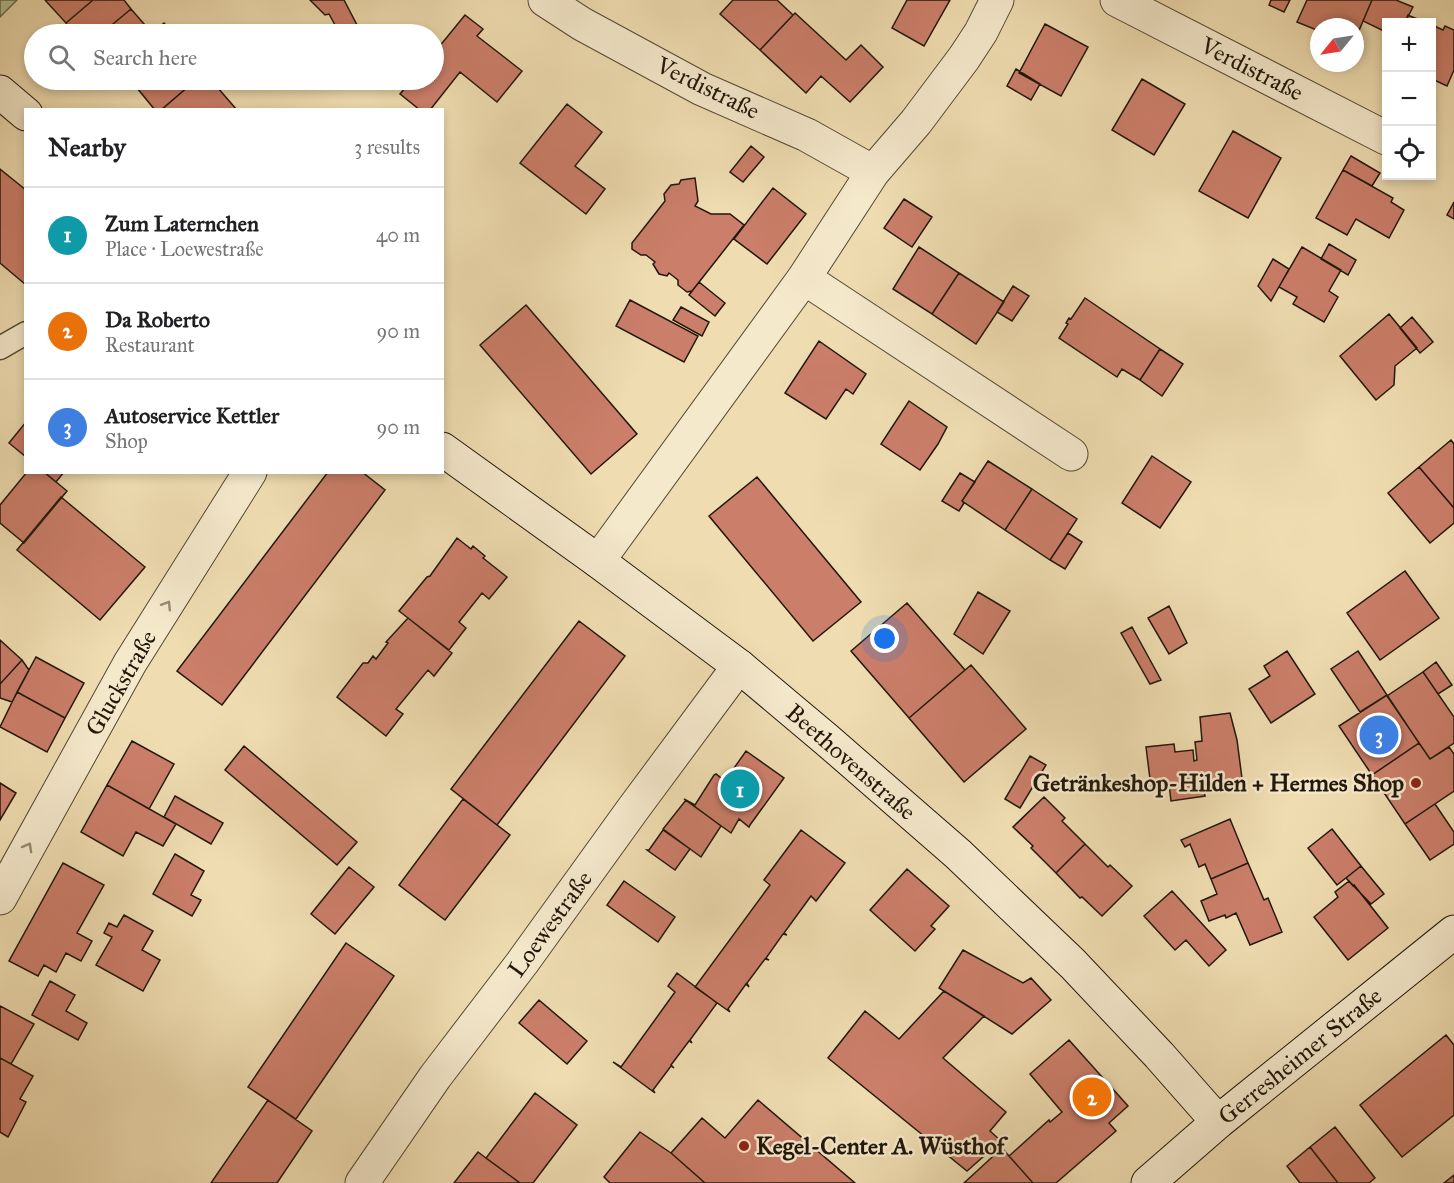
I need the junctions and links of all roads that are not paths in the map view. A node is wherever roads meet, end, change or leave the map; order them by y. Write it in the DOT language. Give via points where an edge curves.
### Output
graph roads {
  1 [pos="545,0"];
  2 [pos="997,0"];
  3 [pos="1117,0"];
  4 [pos="0,92"];
  5 [pos="24,112"];
  6 [pos="1382,136"];
  7 [pos="873,172"];
  8 [pos="804,278"];
  9 [pos="24,334"];
  10 [pos="0,348"];
  11 [pos="444,450"];
  12 [pos="1071,454"];
  13 [pos="249,474"];
  14 [pos="598,561"];
  15 [pos="739,666"];
  16 [pos="0,898"];
  17 [pos="1454,932"];
  18 [pos="1218,1122"];
  19 [pos="362,1183"];
  20 [pos="1148,1183"];
  1 -- 7 [label="street, Verdistraße" via="702,89 807,135"];
  2 -- 7 [label="street" via="964,58"];
  3 -- 6 [label="street, Verdistraße"];
  4 -- 5 [label="street"];
  7 -- 8 [label="street"];
  8 -- 12 [label="street"];
  8 -- 14 [label="street"];
  9 -- 10 [label="lane"];
  11 -- 14 [label="street, Beethovenstraße"];
  16 -- 13 [label="street, Gluckstraße, one-way" via="130,663"];
  14 -- 15 [label="street, Beethovenstraße"];
  15 -- 18 [label="street, Beethovenstraße" via="966,862 1073,964"];
  15 -- 19 [label="street, Loewestraße" via="435,1077"];
  17 -- 18 [label="street, Gerresheimer Straße"];
  18 -- 20 [label="street, Gerresheimer Straße"];
}
